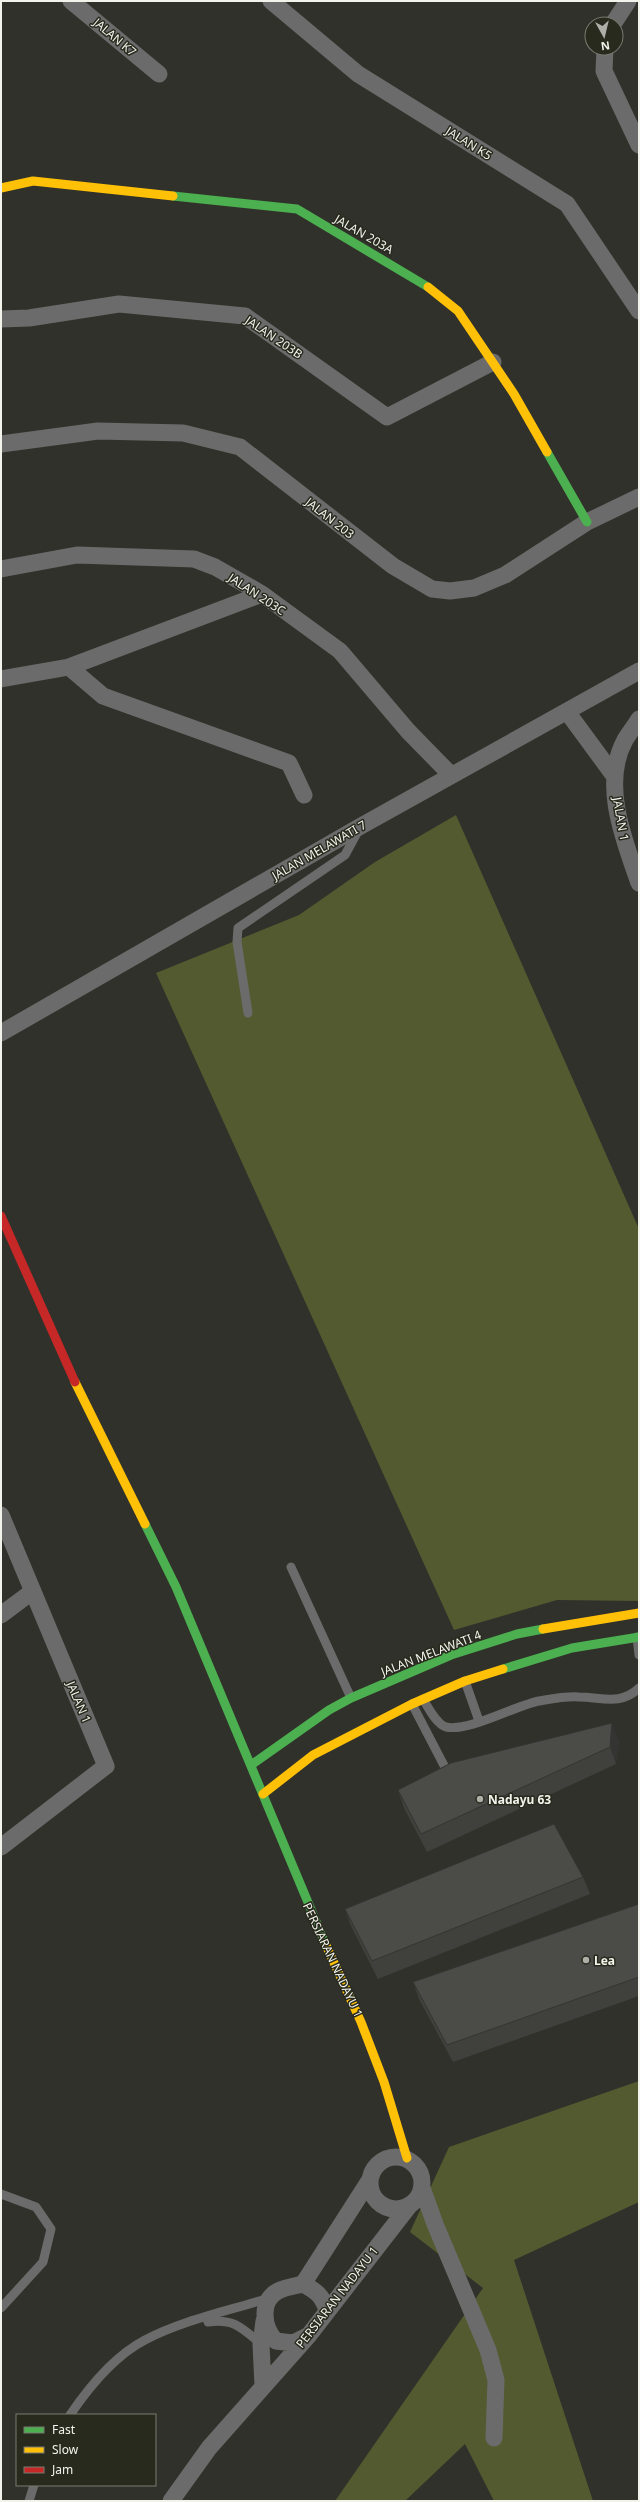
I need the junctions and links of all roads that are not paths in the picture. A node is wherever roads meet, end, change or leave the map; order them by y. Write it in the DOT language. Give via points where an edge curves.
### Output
graph roads {
  1 [pos="71,1"];
  2 [pos="271,1"];
  3 [pos="628,1"];
  4 [pos="619,16"];
  5 [pos="605,56"];
  6 [pos="159,74"];
  7 [pos="639,145"];
  8 [pos="1,188"];
  9 [pos="639,311"];
  10 [pos="1,320"];
  11 [pos="493,362"];
  12 [pos="1,444"];
  13 [pos="639,497"];
  14 [pos="588,522"];
  15 [pos="1,569"];
  16 [pos="262,594"];
  17 [pos="68,667"];
  18 [pos="639,672"];
  19 [pos="1,679"];
  20 [pos="568,712"];
  21 [pos="639,719"];
  22 [pos="451,775"];
  23 [pos="615,777"];
  24 [pos="304,795"];
  25 [pos="360,826"];
  26 [pos="639,883"];
  27 [pos="248,1013"];
  28 [pos="1,1033"];
  29 [pos="1,1216"];
  30 [pos="1,1515"];
  31 [pos="291,1567"];
  32 [pos="33,1591"];
  33 [pos="639,1613"];
  34 [pos="1,1615"];
  35 [pos="638,1637"];
  36 [pos="639,1655"];
  37 [pos="465,1681"];
  38 [pos="639,1688"];
  39 [pos="351,1698"];
  40 [pos="423,1699"];
  41 [pos="412,1704"];
  42 [pos="479,1721"];
  43 [pos="251,1765"];
  44 [pos="451,1779"];
  45 [pos="264,1794"];
  46 [pos="1,1847"];
  47 [pos="407,2158"];
  48 [pos="369,2181"];
  49 [pos="422,2188"];
  50 [pos="1,2194"];
  51 [pos="409,2206"];
  52 [pos="303,2284"];
  53 [pos="271,2297"];
  54 [pos="1,2308"];
  55 [pos="327,2310"];
  56 [pos="265,2319"];
  57 [pos="184,2325"];
  58 [pos="309,2335"];
  59 [pos="261,2344"];
  60 [pos="263,2386"];
  61 [pos="71,2414"];
  62 [pos="494,2438"];
  63 [pos="34,2486"];
  64 [pos="29,2501"];
  65 [pos="171,2501"];
  1 -- 6 [label="street, JALAN K7"];
  2 -- 9 [label="street, JALAN K5" via="358,74 567,204"];
  3 -- 4 [label="street"];
  5 -- 7 [label="street" via="604,71"];
  8 -- 11 [label="street, JALAN 203A" via="33,181 297,209 426,285 458,311"];
  10 -- 11 [label="street, JALAN 203B" via="119,304 245,316 387,417"];
  11 -- 14 [label="street, JALAN 203A"];
  12 -- 14 [label="street, JALAN 203" via="98,431 183,433 240,447 393,566 432,589 450,591 474,588 505,575"];
  13 -- 14 [label="street, JALAN 203"];
  15 -- 16 [label="street, JALAN 203C" via="77,555 194,559"];
  16 -- 17 [label="street"];
  16 -- 22 [label="street, JALAN 203C" via="340,651 408,731"];
  17 -- 19 [label="street"];
  17 -- 24 [label="street" via="103,696 288,763"];
  18 -- 20 [label="street, JALAN MELAWATI 7"];
  20 -- 22 [label="street, JALAN MELAWATI 7"];
  20 -- 23 [label="street"];
  21 -- 23 [label="street" via="625,740"];
  22 -- 25 [label="street, JALAN MELAWATI 7"];
  23 -- 26 [label="street, JALAN 1" via="624,839"];
  25 -- 27 [label="lane" via="345,855 238,928 237,942"];
  25 -- 28 [label="street, JALAN MELAWATI 7"];
  29 -- 43 [label="street, PERSIARAN NADAYU 1" via="56,1342 176,1587"];
  30 -- 32 [label="street, JALAN 1"];
  31 -- 39 [label="lane"];
  32 -- 34 [label="street"];
  32 -- 46 [label="street, JALAN 1" via="106,1766"];
  33 -- 39 [label="street, JALAN MELAWATI 4" via="517,1634 451,1655"];
  35 -- 36 [label="lane"];
  35 -- 37 [label="street" via="572,1648"];
  37 -- 40 [label="street"];
  37 -- 42 [label="lane"];
  38 -- 42 [label="lane" via="630,1697 610,1700 578,1696 539,1701"];
  39 -- 43 [label="street, JALAN MELAWATI 4" via="329,1710"];
  40 -- 41 [label="street"];
  40 -- 42 [label="lane" via="434,1717 444,1726 458,1728"];
  41 -- 44 [label="lane"];
  41 -- 45 [label="street" via="313,1755"];
  43 -- 45 [label="street, PERSIARAN NADAYU 1"];
  45 -- 47 [label="street, PERSIARAN NADAYU 1" via="311,1913 361,2022 384,2082"];
  47 -- 48 [label="street" via="390,2157 375,2165"];
  47 -- 49 [label="street" via="419,2171"];
  48 -- 51 [label="street" via="371,2192 377,2202 387,2208 398,2210"];
  48 -- 52 [label="street"];
  49 -- 51 [label="street" via="418,2199"];
  49 -- 62 [label="street" via="488,2350 496,2380"];
  50 -- 54 [label="lane" via="36,2207 51,2229 43,2262"];
  51 -- 55 [label="street, PERSIARAN NADAYU 1"];
  52 -- 53 [label="street"];
  52 -- 55 [label="street" via="317,2291 323,2298"];
  53 -- 56 [label="street"];
  53 -- 57 [label="lane"];
  55 -- 58 [label="street, PERSIARAN NADAYU 1"];
  56 -- 58 [label="street" via="268,2334 276,2341 293,2343"];
  56 -- 59 [label="street"];
  57 -- 59 [label="lane" via="229,2321 237,2324"];
  57 -- 61 [label="lane" via="144,2340 107,2368"];
  58 -- 60 [label="street, PERSIARAN NADAYU 1"];
  59 -- 60 [label="street"];
  60 -- 65 [label="street, PERSIARAN NADAYU 1" via="209,2448"];
  63 -- 64 [label="lane"];
}
